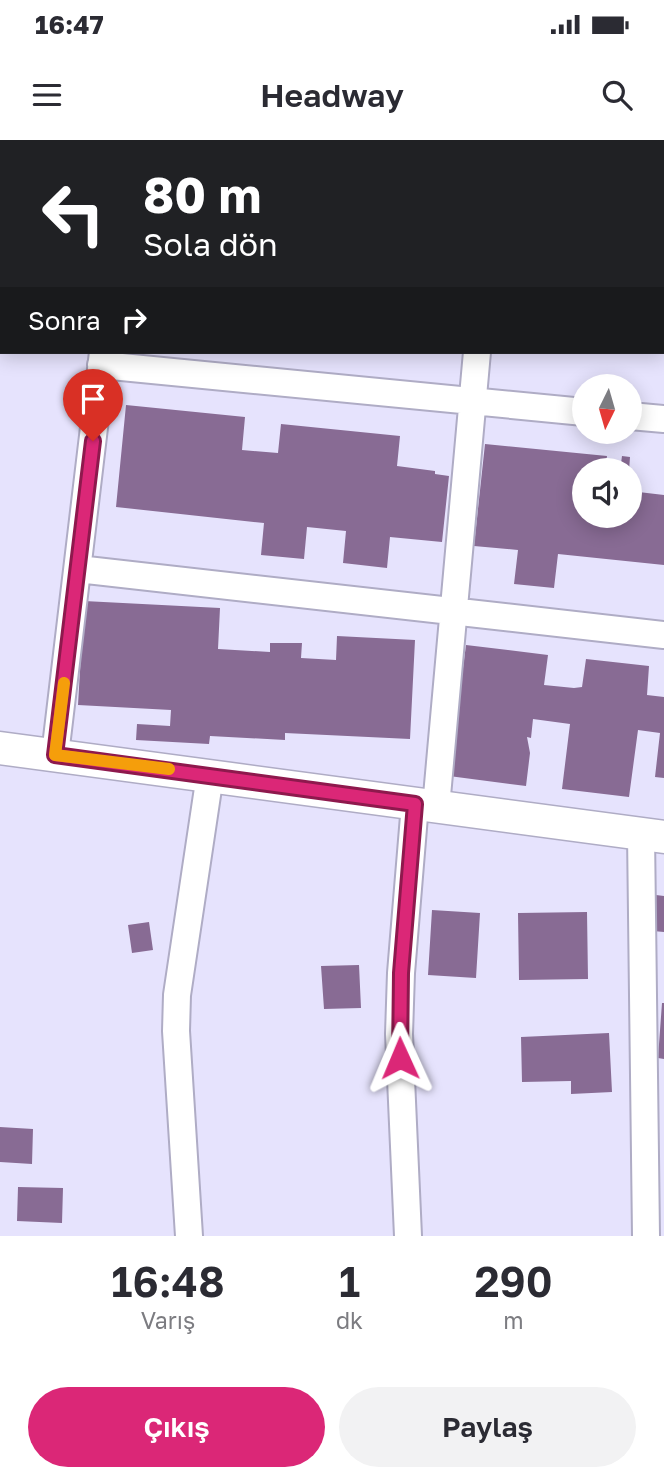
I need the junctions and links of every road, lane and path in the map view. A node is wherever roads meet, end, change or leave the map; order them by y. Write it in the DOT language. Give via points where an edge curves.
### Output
graph roads {
  1 [pos="477,354"];
  2 [pos="102,358"];
  3 [pos="473,401"];
  4 [pos="572,411"];
  5 [pos="642,417"];
  6 [pos="664,419"];
  7 [pos="78,569"];
  8 [pos="453,612"];
  9 [pos="664,635"];
  10 [pos="0,748"];
  11 [pos="55,755"];
  12 [pos="210,775"];
  13 [pos="425,805"];
  14 [pos="653,836"];
  15 [pos="189,1236"];
  16 [pos="408,1236"];
  17 [pos="646,1236"];
  1 -- 3 [label="street"];
  2 -- 3 [label="street"];
  2 -- 7 [label="street"];
  3 -- 4 [label="street"];
  3 -- 8 [label="street"];
  5 -- 6 [label="street"];
  7 -- 8 [label="street"];
  7 -- 11 [label="street"];
  8 -- 9 [label="street"];
  8 -- 13 [label="street"];
  10 -- 11 [label="street"];
  11 -- 12 [label="street"];
  12 -- 13 [label="street"];
  12 -- 15 [label="street" via="177,995"];
  13 -- 14 [label="street"];
  13 -- 16 [label="street" via="401,973 399,1034"];
  14 -- 17 [label="street"];
}
